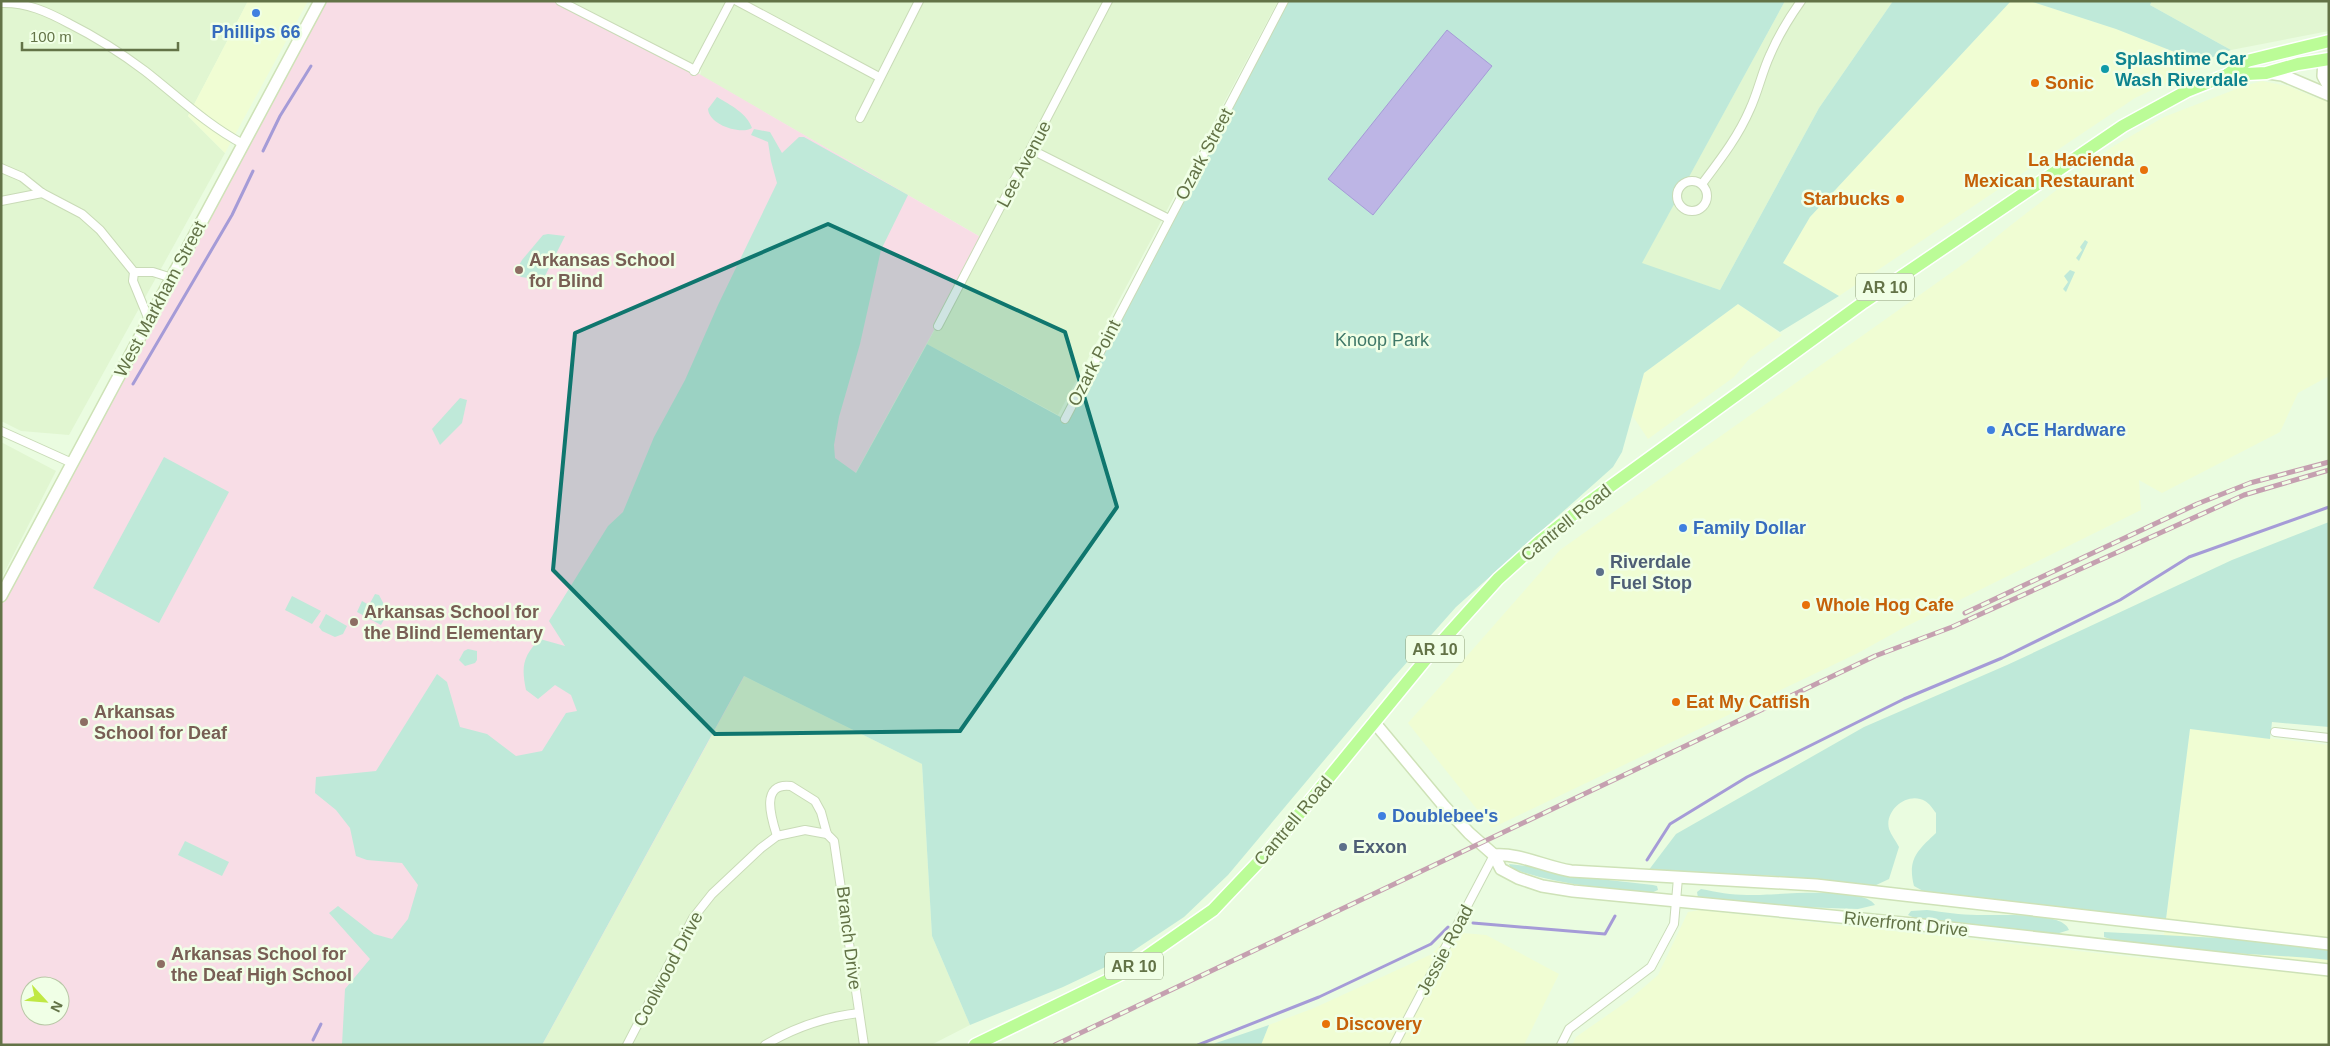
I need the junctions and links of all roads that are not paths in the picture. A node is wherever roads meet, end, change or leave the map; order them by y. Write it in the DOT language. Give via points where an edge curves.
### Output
graph roads {
  1 [pos="320,1"];
  2 [pos="560,1"];
  3 [pos="731,1"];
  4 [pos="737,1"];
  5 [pos="920,1"];
  6 [pos="1108,1"];
  7 [pos="1284,1"];
  8 [pos="1801,1"];
  9 [pos="11,2"];
  10 [pos="1,3"];
  11 [pos="2329,41"];
  12 [pos="2326,59"];
  13 [pos="2266,73"];
  14 [pos="2227,74"];
  15 [pos="879,77"];
  16 [pos="2329,86"];
  17 [pos="2329,95"];
  18 [pos="860,118"];
  19 [pos="243,144"];
  20 [pos="1032,150"];
  21 [pos="1,168"];
  22 [pos="1702,184"];
  23 [pos="42,193"];
  24 [pos="1,201"];
  25 [pos="1169,219"];
  26 [pos="134,272"];
  27 [pos="172,278"];
  28 [pos="1123,306"];
  29 [pos="149,320"];
  30 [pos="938,326"];
  31 [pos="1064,419"];
  32 [pos="1,431"];
  33 [pos="72,463"];
  34 [pos="1,596"];
  35 [pos="1374,722"];
  36 [pos="2275,732"];
  37 [pos="2329,738"];
  38 [pos="827,834"];
  39 [pos="777,836"];
  40 [pos="1494,855"];
  41 [pos="1678,878"];
  42 [pos="1676,900"];
  43 [pos="2329,944"];
  44 [pos="2329,970"];
  45 [pos="858,1013"];
  46 [pos="627,1045"];
  47 [pos="765,1045"];
  48 [pos="864,1045"];
  49 [pos="974,1045"];
  50 [pos="1394,1045"];
  51 [pos="1561,1045"];
  1 -- 19 [label="street, West Markham Street"];
  2 -- 3 [label="street" via="695,71"];
  4 -- 15 [label="street"];
  5 -- 15 [label="street"];
  6 -- 20 [label="street, Lee Avenue"];
  7 -- 25 [label="street, Ozark Street"];
  8 -- 22 [label="street" via="1770,55 1741,128"];
  9 -- 10 [label="street"];
  9 -- 19 [label="street" via="36,8 100,40"];
  11 -- 14 [label="main road, Cantrell Road / AR 10" via="2258,57"];
  12 -- 13 [label="main road, Cantrell Road / AR 10"];
  12 -- 16 [label="street" via="2323,76"];
  13 -- 14 [label="main road, Cantrell Road / AR 10"];
  13 -- 17 [label="street" via="2282,75"];
  14 -- 35 [label="main road, Cantrell Road / AR 10" via="2187,91 2123,126 1864,302 1589,502 1498,579"];
  15 -- 18 [label="street"];
  19 -- 27 [label="street, West Markham Street"];
  20 -- 25 [label="street"];
  20 -- 30 [label="street, Lee Avenue"];
  21 -- 23 [label="street" via="22,177"];
  23 -- 24 [label="street"];
  23 -- 26 [label="street" via="82,214 100,230"];
  25 -- 28 [label="street, Ozark Street"];
  26 -- 27 [label="street" via="153,272"];
  26 -- 29 [label="street" via="133,281"];
  27 -- 29 [label="street, West Markham Street"];
  28 -- 31 [label="street, Ozark Point"];
  29 -- 33 [label="street, West Markham Street"];
  32 -- 33 [label="street"];
  33 -- 34 [label="street, West Markham Street"];
  35 -- 40 [label="street, Riverfront Drive" via="1468,833"];
  35 -- 49 [label="main road, Cantrell Road / AR 10" via="1269,851 1213,910 1123,973"];
  36 -- 37 [label="street"];
  38 -- 39 [label="street" via="806,830"];
  38 -- 39 [label="street, Branch Drive" via="815,801 800,790 787,786 773,794 770,802 770,816"];
  38 -- 45 [label="street, Branch Drive" via="832,837 837,854"];
  39 -- 46 [label="street, Coolwood Drive" via="705,902 693,918"];
  40 -- 41 [label="street, Riverfront Drive" via="1505,854 1564,870"];
  40 -- 42 [label="street, Riverfront Drive" via="1501,869 1542,886"];
  40 -- 50 [label="street, Jessie Road"];
  41 -- 42 [label="street"];
  41 -- 43 [label="street, Riverfront Drive" via="1719,878 1895,894"];
  42 -- 44 [label="street, Riverfront Drive"];
  42 -- 51 [label="street" via="1674,924 1651,967 1569,1029"];
  45 -- 47 [label="street" via="814,1022"];
  45 -- 48 [label="street, Branch Drive"];
}
